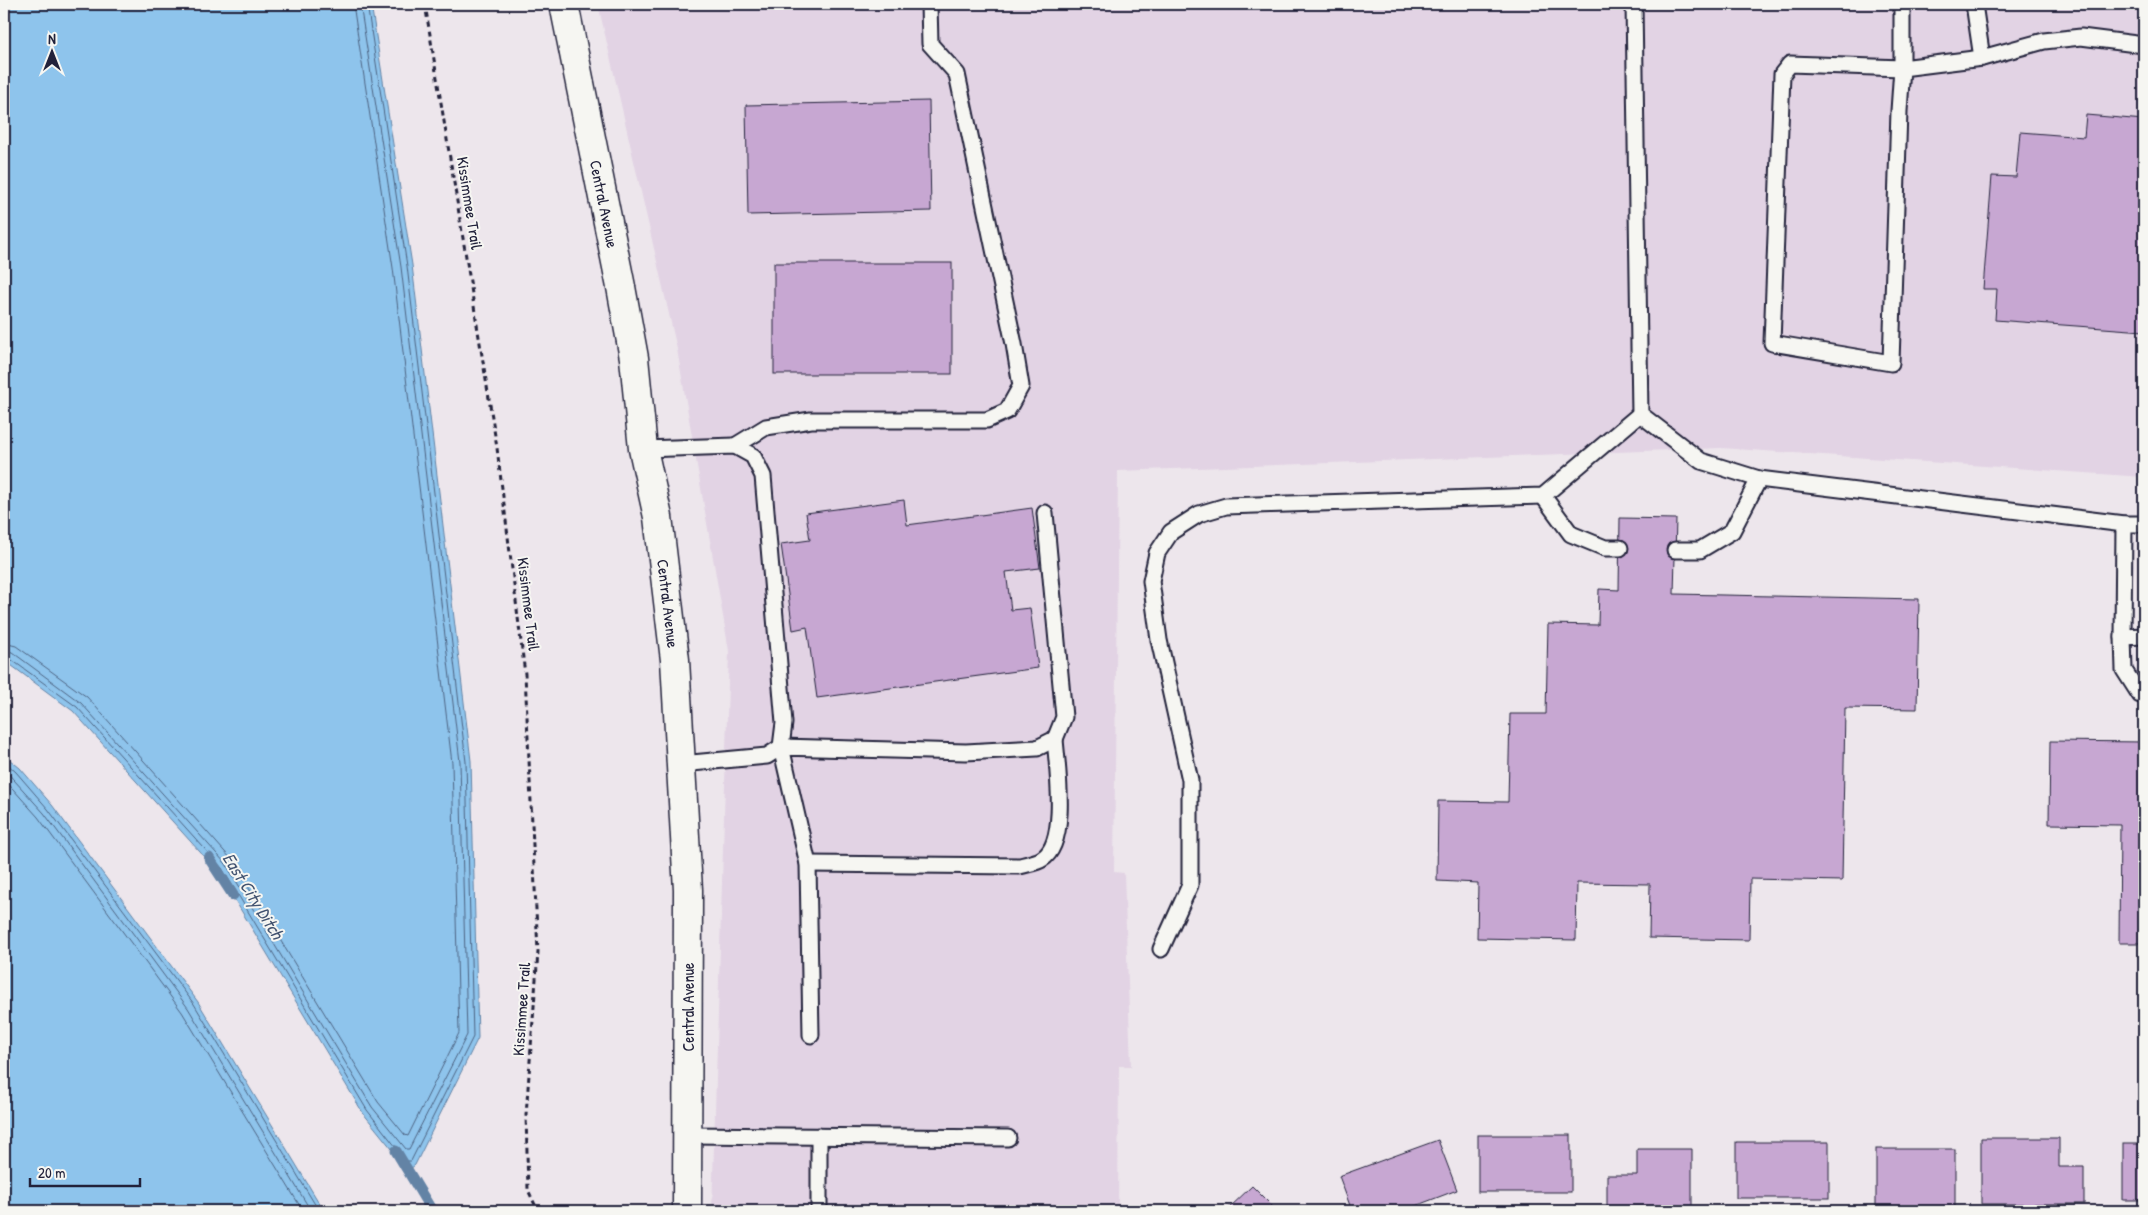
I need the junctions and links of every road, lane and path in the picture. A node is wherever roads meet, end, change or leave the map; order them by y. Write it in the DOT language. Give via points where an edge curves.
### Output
graph roads {
  1 [pos="425,4"];
  2 [pos="564,4"];
  3 [pos="929,4"];
  4 [pos="1634,4"];
  5 [pos="1902,4"];
  6 [pos="1974,4"];
  7 [pos="2144,45"];
  8 [pos="1982,58"];
  9 [pos="1902,68"];
  10 [pos="1640,414"];
  11 [pos="735,446"];
  12 [pos="644,450"];
  13 [pos="1759,479"];
  14 [pos="1543,496"];
  15 [pos="1045,513"];
  16 [pos="2124,524"];
  17 [pos="2144,524"];
  18 [pos="1620,548"];
  19 [pos="1675,550"];
  20 [pos="2123,636"];
  21 [pos="2144,636"];
  22 [pos="2144,695"];
  23 [pos="1055,739"];
  24 [pos="780,747"];
  25 [pos="680,764"];
  26 [pos="808,864"];
  27 [pos="1160,949"];
  28 [pos="811,1035"];
  29 [pos="688,1135"];
  30 [pos="819,1136"];
  31 [pos="1008,1138"];
  32 [pos="538,1211"];
  33 [pos="687,1211"];
  34 [pos="819,1211"];
  1 -- 32 [label="path, Kissimmee Trail" via="497,448 525,674 538,952 526,1114 528,1190"];
  2 -- 12 [label="street, Central Avenue" via="623,296 634,358"];
  3 -- 11 [label="lane" via="930,44 957,74 1021,386 1007,411 988,420 811,420 766,427"];
  4 -- 10 [label="lane"];
  5 -- 9 [label="lane"];
  6 -- 8 [label="lane"];
  7 -- 8 [label="lane" via="2081,37 2044,41"];
  8 -- 9 [label="lane"];
  9 -- 9 [label="lane" via="1891,363 1772,343 1782,74 1790,64"];
  10 -- 13 [label="lane" via="1701,461"];
  10 -- 14 [label="lane"];
  11 -- 12 [label="lane"];
  11 -- 24 [label="lane" via="753,456 763,476 784,723"];
  12 -- 25 [label="street, Central Avenue" via="658,518 675,660"];
  13 -- 16 [label="lane"];
  13 -- 19 [label="lane" via="1732,532 1700,550"];
  14 -- 18 [label="lane" via="1571,534 1605,548"];
  14 -- 27 [label="lane" via="1226,506 1199,514 1171,532 1157,553 1151,581 1159,640 1190,780 1191,853 1190,885"];
  15 -- 23 [label="lane" via="1064,717"];
  16 -- 17 [label="lane"];
  16 -- 20 [label="lane"];
  20 -- 21 [label="lane"];
  20 -- 22 [label="lane" via="2124,670 2140,695"];
  23 -- 24 [label="lane" via="1037,748 966,752"];
  23 -- 26 [label="lane" via="1060,814 1055,844 1043,859 1020,866"];
  24 -- 25 [label="lane" via="767,756"];
  24 -- 26 [label="lane"];
  25 -- 29 [label="street, Central Avenue" via="688,890"];
  26 -- 28 [label="lane"];
  29 -- 30 [label="lane"];
  29 -- 33 [label="street, Central Avenue"];
  30 -- 31 [label="lane"];
  30 -- 34 [label="lane"];
}
